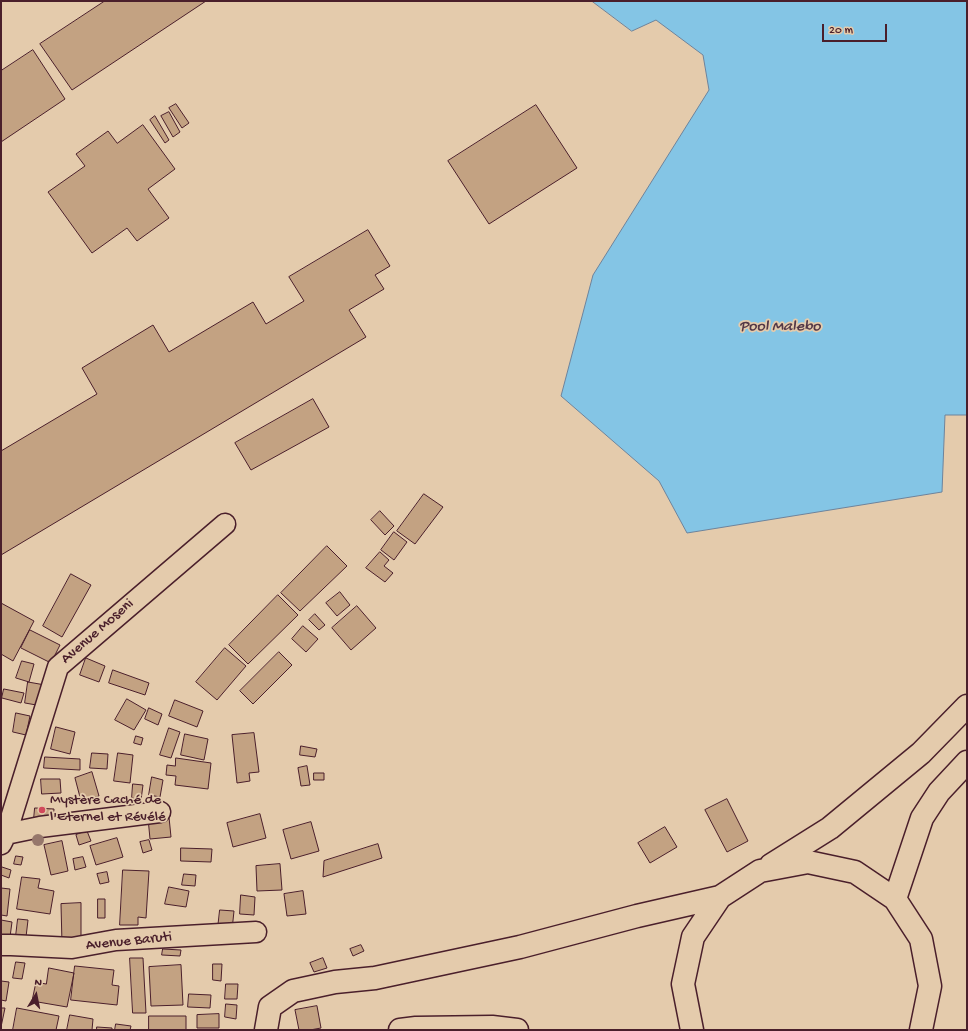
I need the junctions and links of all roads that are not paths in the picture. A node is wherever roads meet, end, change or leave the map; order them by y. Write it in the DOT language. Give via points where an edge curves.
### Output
graph roads {
  1 [pos="225,524"];
  2 [pos="967,706"];
  3 [pos="967,762"];
  4 [pos="160,812"];
  5 [pos="3,839"];
  6 [pos="760,871"];
  7 [pos="720,898"];
  8 [pos="895,899"];
  9 [pos="256,932"];
  10 [pos="1,945"];
  11 [pos="266,1030"];
  12 [pos="400,1030"];
  13 [pos="517,1030"];
  14 [pos="692,1030"];
  15 [pos="921,1030"];
  1 -- 5 [label="street, Avenue Moseni" via="58,667"];
  2 -- 6 [label="street" via="921,754 830,828"];
  3 -- 8 [label="street" via="939,792 922,818"];
  4 -- 5 [label="street" via="40,827"];
  6 -- 7 [label="street"];
  6 -- 8 [label="street" via="808,862 855,872"];
  7 -- 11 [label="street" via="637,916 520,947 375,978 293,990 270,1007"];
  7 -- 14 [label="street" via="693,937 684,984"];
  8 -- 15 [label="street" via="921,939 930,986"];
  9 -- 10 [label="street, Avenue Baruti" via="116,940 72,948"];
  12 -- 13 [label="street" via="492,1027"];
}
